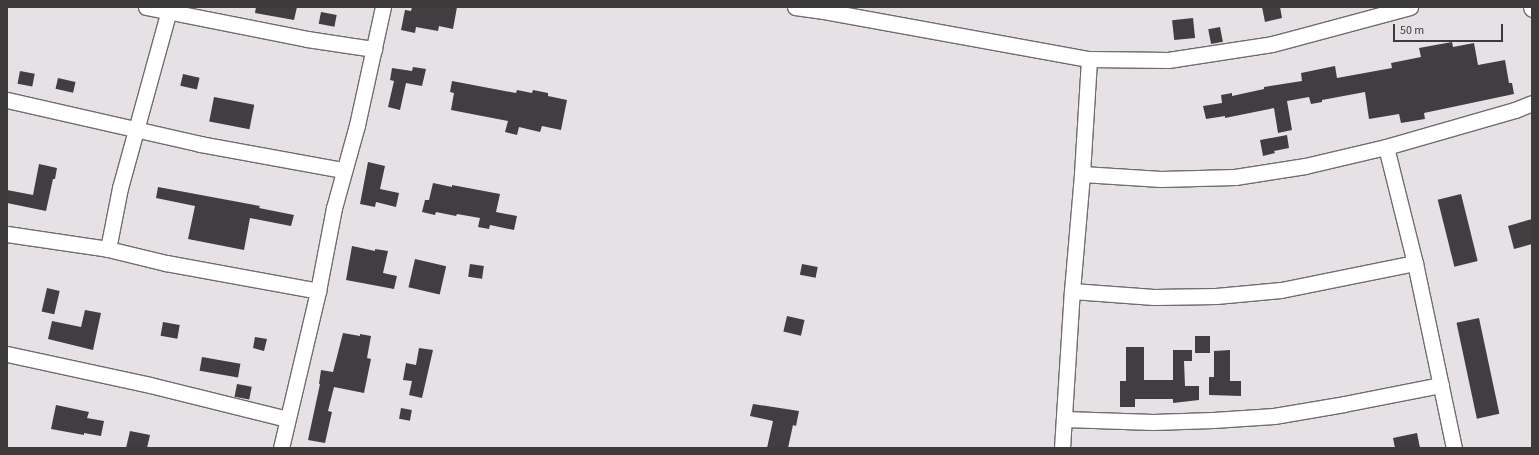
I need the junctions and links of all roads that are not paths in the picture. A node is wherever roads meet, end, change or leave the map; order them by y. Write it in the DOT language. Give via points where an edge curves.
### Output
graph roads {
  1 [pos="146,7"];
  2 [pos="383,7"];
  3 [pos="794,7"];
  4 [pos="1410,7"];
  5 [pos="169,9"];
  6 [pos="825,9"];
  7 [pos="374,49"];
  8 [pos="1089,59"];
  9 [pos="7,100"];
  10 [pos="1532,103"];
  11 [pos="136,128"];
  12 [pos="1386,147"];
  13 [pos="343,170"];
  14 [pos="1082,174"];
  15 [pos="7,234"];
  16 [pos="108,249"];
  17 [pos="1415,263"];
  18 [pos="318,291"];
  19 [pos="1072,291"];
  20 [pos="7,354"];
  21 [pos="1441,385"];
  22 [pos="287,419"];
  23 [pos="1064,419"];
  24 [pos="281,448"];
  25 [pos="1062,448"];
  26 [pos="1454,448"];
  1 -- 5 [label="street"];
  2 -- 7 [label="street"];
  3 -- 6 [label="street"];
  4 -- 8 [label="street" via="1272,44 1168,60"];
  5 -- 7 [label="street" via="307,39"];
  5 -- 11 [label="street"];
  6 -- 8 [label="street"];
  7 -- 13 [label="street" via="357,125"];
  8 -- 14 [label="street"];
  9 -- 11 [label="street"];
  10 -- 12 [label="street"];
  11 -- 13 [label="street" via="200,144"];
  11 -- 16 [label="street" via="120,188"];
  12 -- 14 [label="street" via="1305,166 1235,177 1161,179"];
  12 -- 17 [label="street"];
  13 -- 18 [label="street"];
  14 -- 19 [label="street"];
  15 -- 16 [label="street"];
  16 -- 18 [label="street" via="166,263"];
  17 -- 19 [label="street" via="1281,290 1216,296 1154,297"];
  17 -- 21 [label="street"];
  18 -- 22 [label="street"];
  19 -- 23 [label="street"];
  20 -- 22 [label="street" via="150,385"];
  21 -- 23 [label="street" via="1274,416 1153,422"];
  21 -- 26 [label="street"];
  22 -- 24 [label="street"];
  23 -- 25 [label="street"];
}
